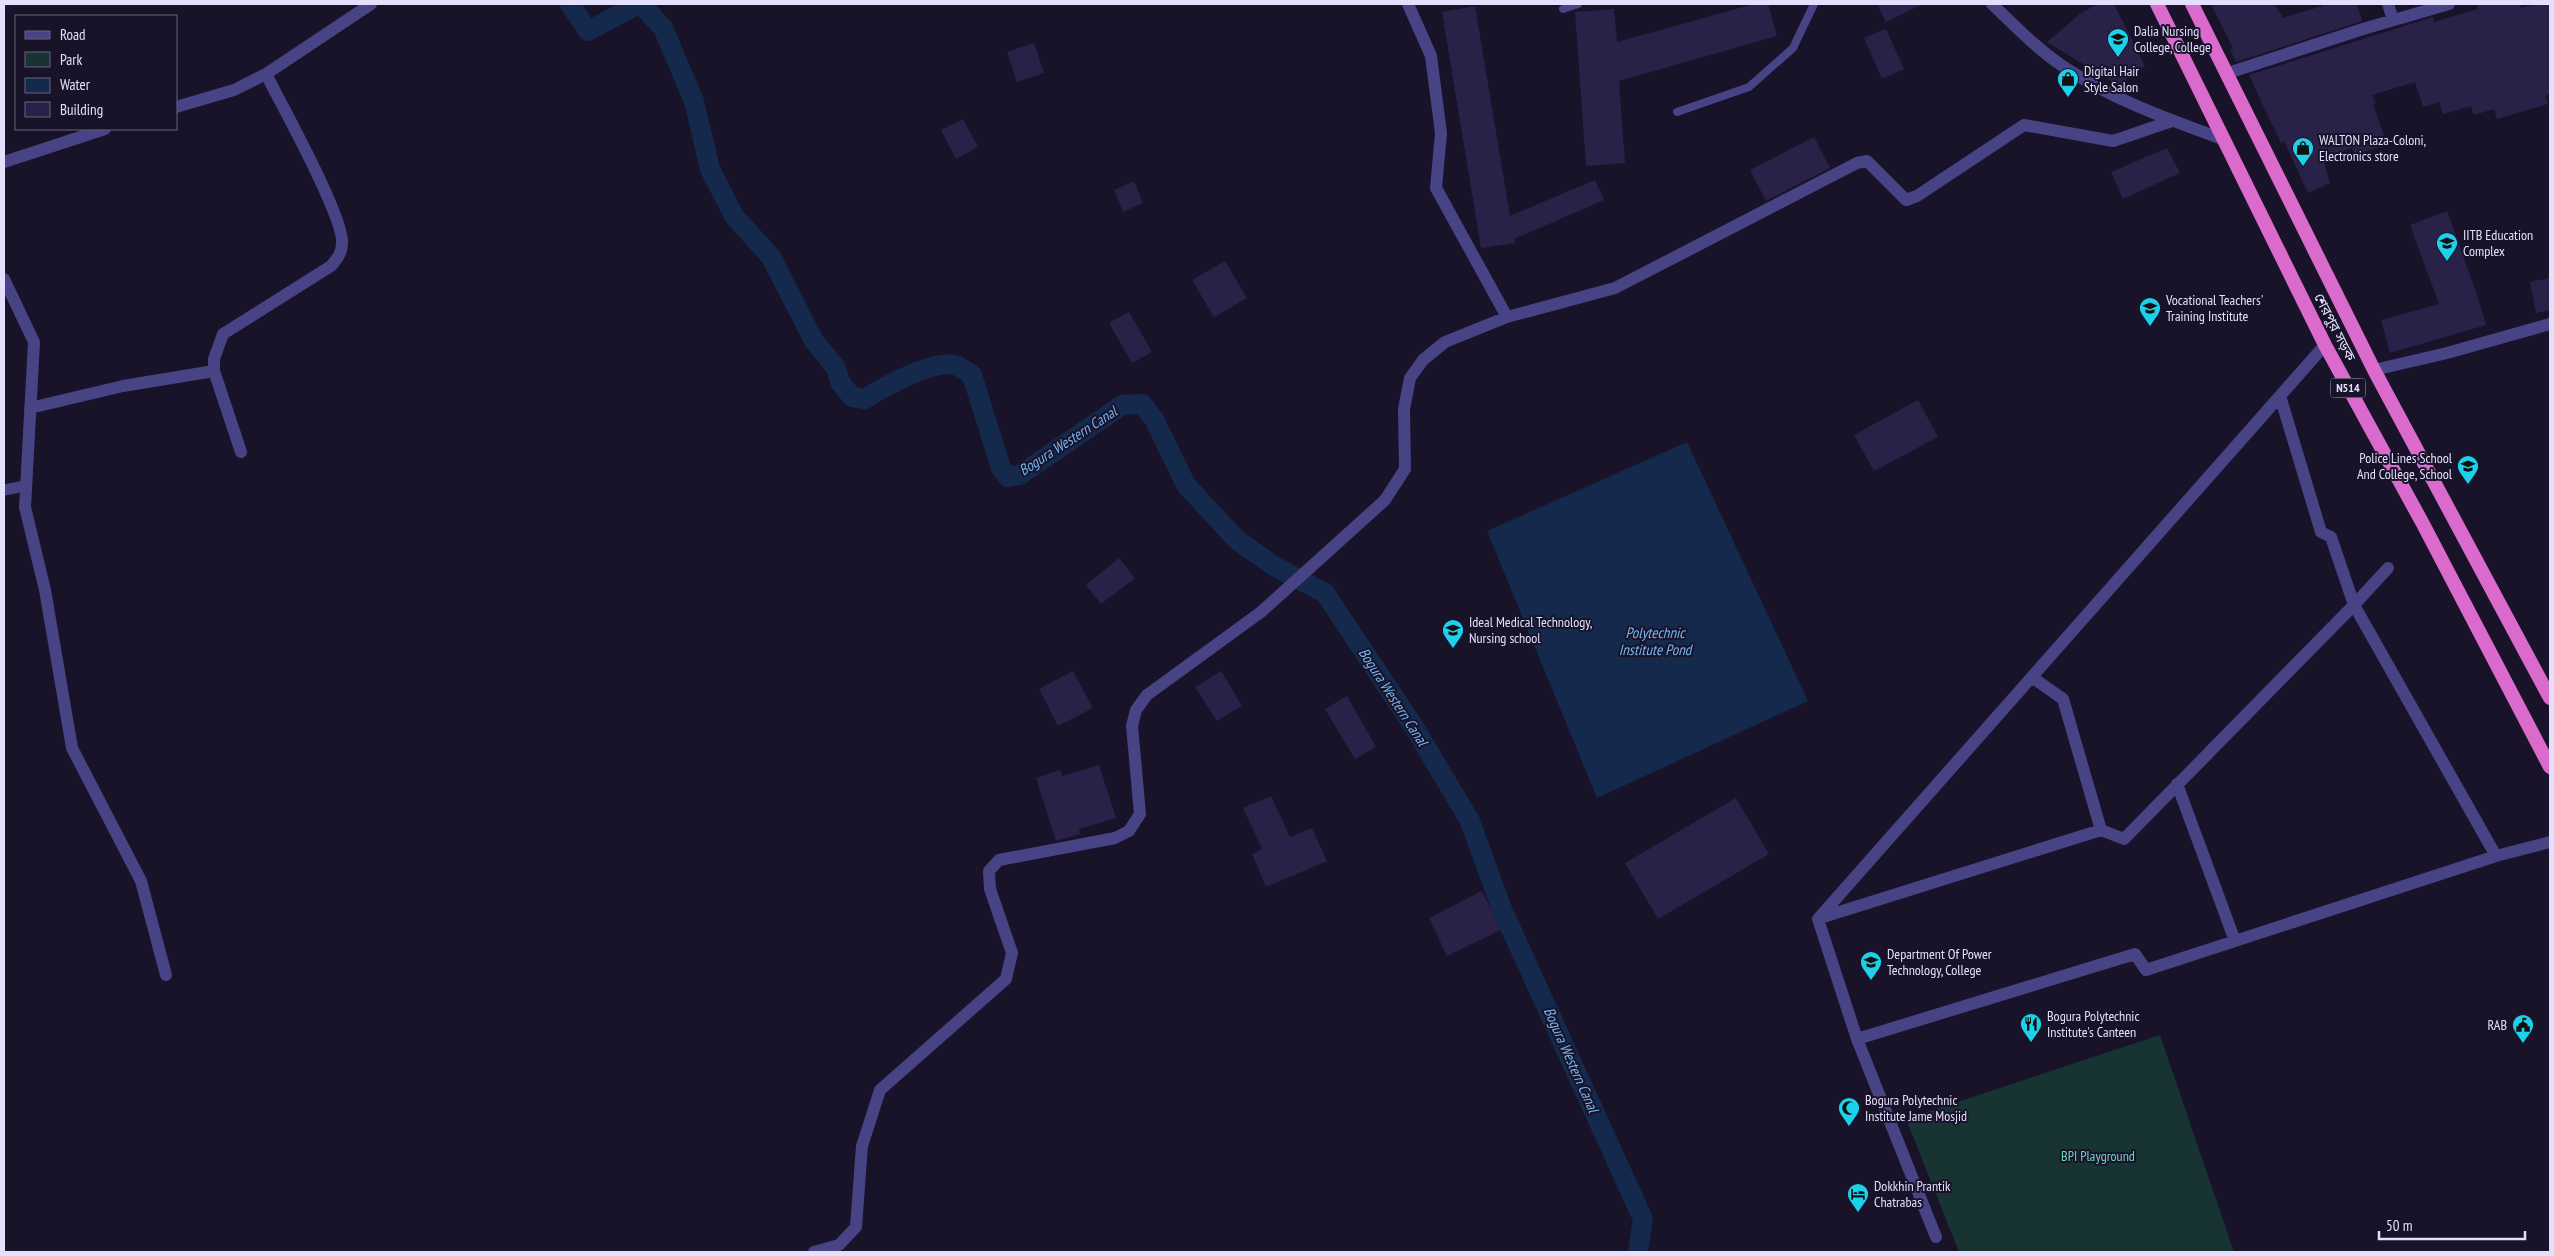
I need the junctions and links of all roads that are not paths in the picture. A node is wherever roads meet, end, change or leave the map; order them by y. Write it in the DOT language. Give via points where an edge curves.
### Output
graph roads {
  1 [pos="371,4"];
  2 [pos="1408,4"];
  3 [pos="1578,4"];
  4 [pos="1814,4"];
  5 [pos="1992,4"];
  6 [pos="2157,4"];
  7 [pos="2192,4"];
  8 [pos="2388,4"];
  9 [pos="2449,4"];
  10 [pos="1563,9"];
  11 [pos="2393,20"];
  12 [pos="2228,73"];
  13 [pos="266,74"];
  14 [pos="178,106"];
  15 [pos="1677,112"];
  16 [pos="2172,121"];
  17 [pos="102,130"];
  18 [pos="2225,140"];
  19 [pos="4,162"];
  20 [pos="4,278"];
  21 [pos="1507,317"];
  22 [pos="2550,324"];
  23 [pos="2325,345"];
  24 [pos="2374,370"];
  25 [pos="214,371"];
  26 [pos="2280,396"];
  27 [pos="30,408"];
  28 [pos="241,452"];
  29 [pos="25,486"];
  30 [pos="4,490"];
  31 [pos="2388,568"];
  32 [pos="2354,605"];
  33 [pos="2033,678"];
  34 [pos="2550,698"];
  35 [pos="2550,767"];
  36 [pos="2177,784"];
  37 [pos="2101,830"];
  38 [pos="2550,842"];
  39 [pos="2496,856"];
  40 [pos="1818,919"];
  41 [pos="2235,941"];
  42 [pos="166,976"];
  43 [pos="1857,1039"];
  44 [pos="1936,1237"];
  45 [pos="814,1252"];
  1 -- 13 [label="street"];
  2 -- 21 [label="street" via="1431,56 1441,133 1436,188"];
  3 -- 10 [label="lane"];
  4 -- 15 [label="lane" via="1793,48 1749,86"];
  5 -- 16 [label="street" via="2028,40 2065,68 2139,108"];
  6 -- 18 [label="highway, শেরপুর সড়ক / N514"];
  7 -- 12 [label="highway, শেরপুর সড়ক / N514"];
  8 -- 11 [label="street"];
  9 -- 11 [label="street"];
  11 -- 12 [label="street"];
  12 -- 24 [label="highway, শেরপুর সড়ক / N514"];
  13 -- 14 [label="street" via="234,90"];
  13 -- 25 [label="street" via="331,204 343,241 341,254 331,266 222,334 214,359"];
  16 -- 18 [label="street"];
  16 -- 21 [label="street" via="2113,141 2024,125 1917,196 1906,200 1867,161 1857,163 1615,288"];
  17 -- 19 [label="street"];
  18 -- 23 [label="highway, শেরপুর সড়ক / N514"];
  20 -- 27 [label="street" via="34,342"];
  21 -- 45 [label="street" via="1445,342 1423,360 1410,378 1404,409 1405,469 1386,500 1261,612 1147,695 1136,710 1132,726 1140,814 1129,831 1115,838 999,860 989,871 990,889 1012,953 1006,979 880,1090 862,1146 856,1227 839,1245"];
  22 -- 24 [label="street"];
  23 -- 26 [label="street"];
  23 -- 35 [label="highway, শেরপুর সড়ক / N514"];
  24 -- 34 [label="highway, শেরপুর সড়ক / N514"];
  25 -- 27 [label="street" via="123,386"];
  25 -- 28 [label="street"];
  26 -- 32 [label="street" via="2321,532 2332,537"];
  26 -- 33 [label="street"];
  27 -- 29 [label="street"];
  29 -- 30 [label="street"];
  29 -- 42 [label="street" via="25,507 45,590 72,748 141,881"];
  31 -- 32 [label="street"];
  32 -- 36 [label="street"];
  32 -- 39 [label="street"];
  33 -- 37 [label="street" via="2063,699"];
  33 -- 40 [label="street"];
  36 -- 37 [label="street" via="2124,839"];
  36 -- 41 [label="street"];
  37 -- 40 [label="street"];
  38 -- 39 [label="street"];
  39 -- 41 [label="street"];
  40 -- 43 [label="street"];
  41 -- 43 [label="street" via="2146,970 2135,954"];
  43 -- 44 [label="street"];
}
